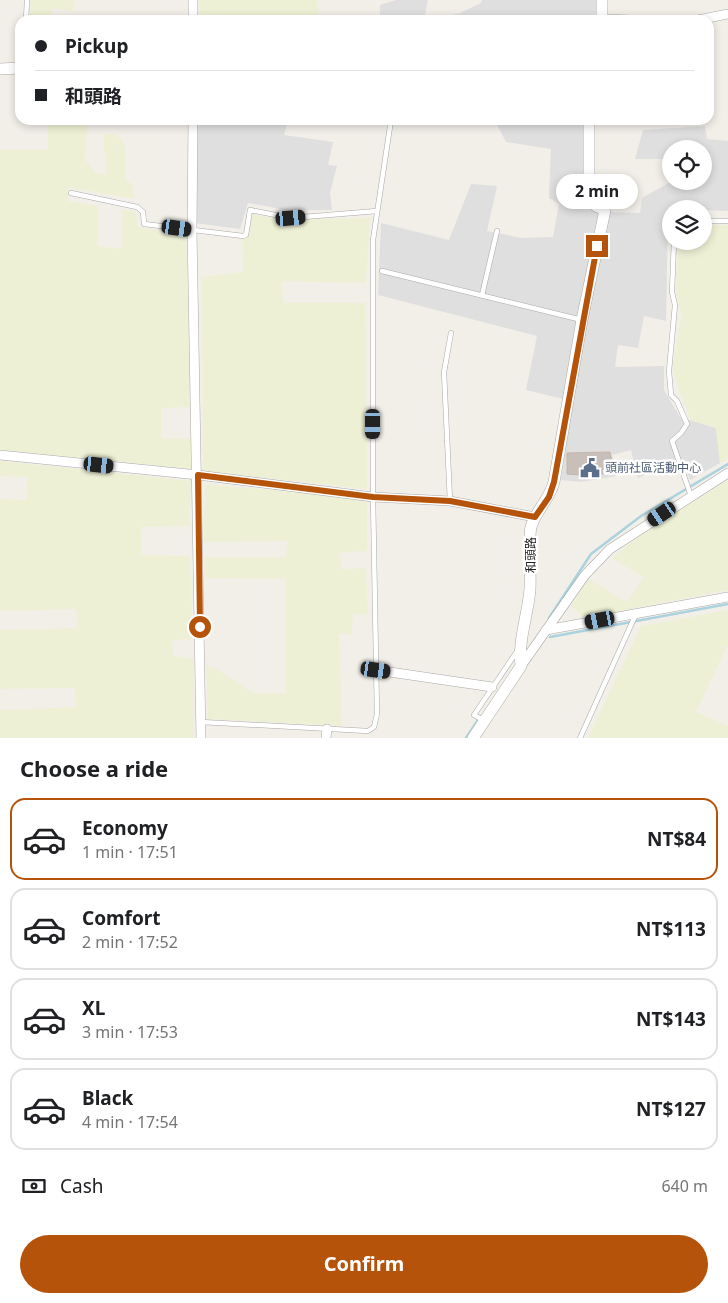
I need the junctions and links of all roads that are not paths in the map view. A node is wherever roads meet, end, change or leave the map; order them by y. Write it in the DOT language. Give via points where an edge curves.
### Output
graph roads {
  1 [pos="27,0"];
  2 [pos="193,0"];
  3 [pos="602,0"];
  4 [pos="728,14"];
  5 [pos="26,15"];
  6 [pos="193,15"];
  7 [pos="603,15"];
  8 [pos="714,17"];
  9 [pos="0,68"];
  10 [pos="15,68"];
  11 [pos="193,125"];
  12 [pos="389,125"];
  13 [pos="590,125"];
  14 [pos="71,193"];
  15 [pos="377,211"];
  16 [pos="712,221"];
  17 [pos="728,221"];
  18 [pos="192,230"];
  19 [pos="497,231"];
  20 [pos="674,250"];
  21 [pos="382,271"];
  22 [pos="482,295"];
  23 [pos="582,320"];
  24 [pos="451,333"];
  25 [pos="0,456"];
  26 [pos="728,473"];
  27 [pos="198,475"];
  28 [pos="373,497"];
  29 [pos="692,497"];
  30 [pos="450,501"];
  31 [pos="535,517"];
  32 [pos="728,597"];
  33 [pos="637,613"];
  34 [pos="546,630"];
  35 [pos="519,649"];
  36 [pos="521,666"];
  37 [pos="376,670"];
  38 [pos="492,687"];
  39 [pos="484,720"];
  40 [pos="201,722"];
  41 [pos="327,734"];
  42 [pos="201,738"];
  43 [pos="473,738"];
  44 [pos="580,738"];
  1 -- 5 [label="lane"];
  2 -- 6 [label="street"];
  3 -- 7 [label="street"];
  4 -- 8 [label="street"];
  9 -- 10 [label="street"];
  11 -- 18 [label="street"];
  12 -- 15 [label="lane"];
  13 -- 23 [label="street, 和頭路" via="589,197 596,206 605,210"];
  14 -- 18 [label="lane" via="137,207 143,212 144,224"];
  15 -- 18 [label="lane" via="291,218 250,210 244,236"];
  15 -- 28 [label="lane" via="373,240"];
  16 -- 17 [label="lane"];
  18 -- 27 [label="street"];
  19 -- 22 [label="lane"];
  20 -- 29 [label="lane" via="672,292 675,305 669,371 671,395 687,424 672,441"];
  21 -- 22 [label="lane"];
  22 -- 23 [label="lane"];
  23 -- 31 [label="street, 和頭路" via="554,482 549,497"];
  24 -- 30 [label="lane" via="444,372"];
  25 -- 27 [label="street"];
  26 -- 29 [label="street"];
  27 -- 28 [label="street"];
  27 -- 40 [label="street"];
  28 -- 30 [label="street"];
  28 -- 37 [label="lane"];
  29 -- 34 [label="street" via="610,549 585,575"];
  30 -- 31 [label="street"];
  31 -- 35 [label="street, 和頭路" via="531,529 530,591"];
  32 -- 33 [label="street"];
  33 -- 34 [label="street"];
  33 -- 44 [label="lane"];
  34 -- 36 [label="street"];
  35 -- 36 [label="street, 和頭路"];
  35 -- 38 [label="lane, 和頭路"];
  36 -- 39 [label="street"];
  37 -- 38 [label="street"];
  37 -- 41 [label="lane" via="377,714 374,727 368,731"];
  38 -- 39 [label="lane, 和頭路" via="474,715"];
  39 -- 43 [label="street"];
  40 -- 41 [label="lane"];
  40 -- 42 [label="street"];
}
